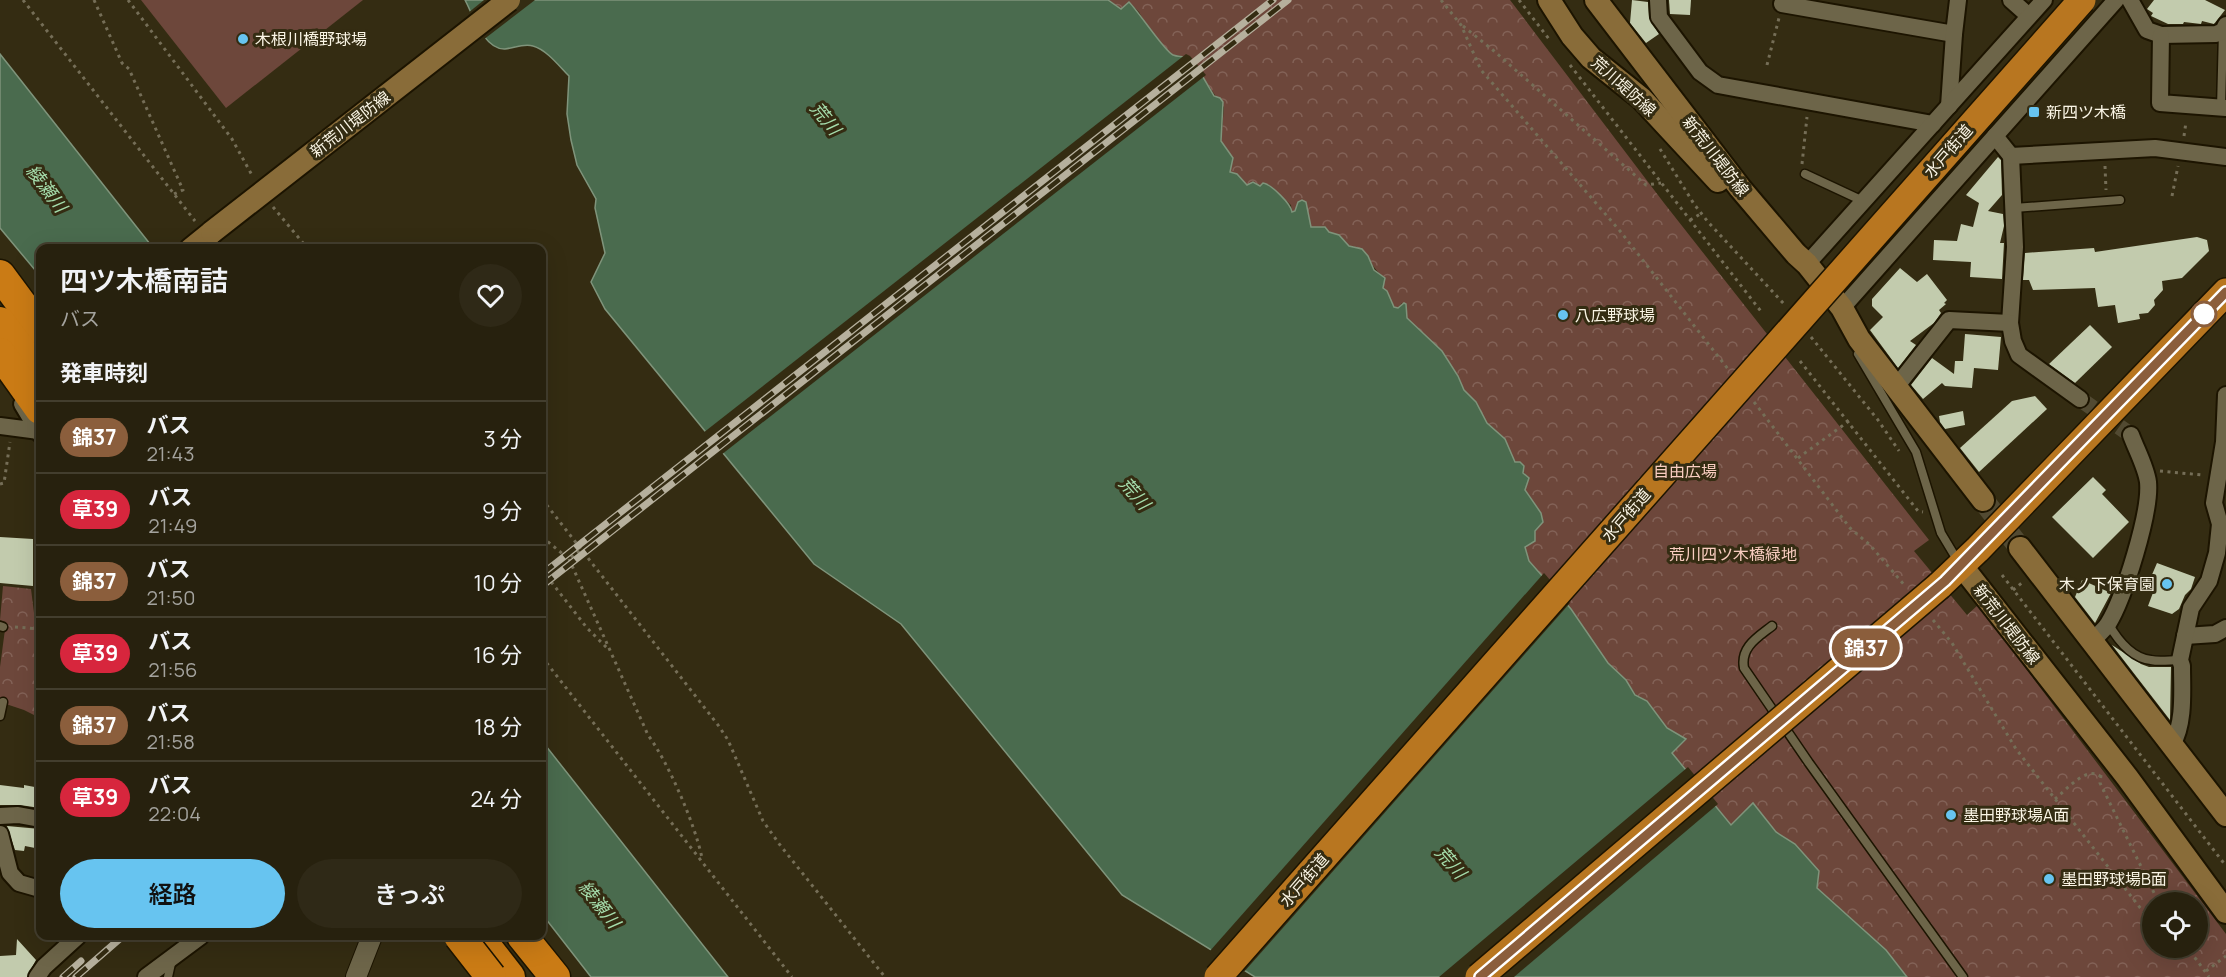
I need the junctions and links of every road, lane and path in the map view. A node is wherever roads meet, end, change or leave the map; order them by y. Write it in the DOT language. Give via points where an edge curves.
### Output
graph roads {
  1 [pos="23,0"];
  2 [pos="94,0"];
  3 [pos="128,0"];
  4 [pos="509,0"];
  5 [pos="1441,0"];
  6 [pos="1519,0"];
  7 [pos="1549,0"];
  8 [pos="1596,0"];
  9 [pos="1658,0"];
  10 [pos="1958,0"];
  11 [pos="2011,0"];
  12 [pos="2044,0"];
  13 [pos="2082,0"];
  14 [pos="2116,0"];
  15 [pos="2130,0"];
  16 [pos="1782,4"];
  17 [pos="2030,16"];
  18 [pos="1461,25"];
  19 [pos="2224,28"];
  20 [pos="1954,34"];
  21 [pos="2161,35"];
  22 [pos="1553,44"];
  23 [pos="1566,61"];
  24 [pos="1767,65"];
  25 [pos="1809,102"];
  26 [pos="1949,106"];
  27 [pos="2224,108"];
  28 [pos="1933,124"];
  29 [pos="1995,136"];
  30 [pos="1657,145"];
  31 [pos="2105,151"];
  32 [pos="2011,156"];
  33 [pos="2226,157"];
  34 [pos="1805,174"];
  35 [pos="1661,183"];
  36 [pos="257,184"];
  37 [pos="174,194"];
  38 [pos="2107,200"];
  39 [pos="2120,200"];
  40 [pos="269,201"];
  41 [pos="1863,201"];
  42 [pos="2014,208"];
  43 [pos="1701,213"];
  44 [pos="1690,220"];
  45 [pos="201,238"];
  46 [pos="303,244"];
  47 [pos="1807,264"];
  48 [pos="0,274"];
  49 [pos="2226,292"];
  50 [pos="1786,306"];
  51 [pos="0,307"];
  52 [pos="1842,308"];
  53 [pos="1763,314"];
  54 [pos="36,317"];
  55 [pos="0,322"];
  56 [pos="2010,323"];
  57 [pos="36,324"];
  58 [pos="1807,332"];
  59 [pos="0,353"];
  60 [pos="36,355"];
  61 [pos="1800,361"];
  62 [pos="1730,370"];
  63 [pos="36,371"];
  64 [pos="0,374"];
  65 [pos="1896,387"];
  66 [pos="2226,395"];
  67 [pos="1750,397"];
  68 [pos="2080,399"];
  69 [pos="36,418"];
  70 [pos="36,421"];
  71 [pos="1849,421"];
  72 [pos="36,426"];
  73 [pos="6,427"];
  74 [pos="2131,435"];
  75 [pos="2225,442"];
  76 [pos="1900,452"];
  77 [pos="1798,458"];
  78 [pos="2145,471"];
  79 [pos="2218,476"];
  80 [pos="0,484"];
  81 [pos="1983,500"];
  82 [pos="546,504"];
  83 [pos="1928,513"];
  84 [pos="546,540"];
  85 [pos="2020,548"];
  86 [pos="581,549"];
  87 [pos="569,559"];
  88 [pos="1961,566"];
  89 [pos="546,575"];
  90 [pos="2002,575"];
  91 [pos="1908,588"];
  92 [pos="1930,616"];
  93 [pos="2108,624"];
  94 [pos="1,626"];
  95 [pos="1772,626"];
  96 [pos="2226,628"];
  97 [pos="36,629"];
  98 [pos="2185,636"];
  99 [pos="2092,641"];
  100 [pos="609,651"];
  101 [pos="2180,660"];
  102 [pos="546,662"];
  103 [pos="3,702"];
  104 [pos="0,716"];
  105 [pos="2172,745"];
  106 [pos="2055,800"];
  107 [pos="2226,815"];
  108 [pos="0,816"];
  109 [pos="36,818"];
  110 [pos="0,834"];
  111 [pos="702,861"];
  112 [pos="2226,866"];
  113 [pos="36,888"];
  114 [pos="2154,892"];
  115 [pos="2142,910"];
  116 [pos="2226,912"];
  117 [pos="74,940"];
  118 [pos="196,940"];
  119 [pos="370,940"];
  120 [pos="447,940"];
  121 [pos="461,940"];
  122 [pos="462,940"];
  123 [pos="481,940"];
  124 [pos="496,940"];
  125 [pos="506,940"];
  126 [pos="525,940"];
  127 [pos="2226,956"];
  128 [pos="172,958"];
  129 [pos="2195,958"];
  130 [pos="2206,971"];
  131 [pos="37,977"];
  132 [pos="146,977"];
  133 [pos="168,977"];
  134 [pos="356,977"];
  135 [pos="479,977"];
  136 [pos="491,977"];
  137 [pos="510,977"];
  138 [pos="526,977"];
  139 [pos="536,977"];
  140 [pos="555,977"];
  141 [pos="792,977"];
  142 [pos="885,977"];
  143 [pos="1218,977"];
  144 [pos="1479,977"];
  145 [pos="1963,977"];
  146 [pos="2209,977"];
  1 -- 37 [label="path"];
  2 -- 37 [label="path" via="183,190"];
  3 -- 36 [label="path" via="232,139"];
  4 -- 45 [label="main road, 新荒川堤防線, bridge"];
  5 -- 18 [label="path"];
  6 -- 22 [label="path"];
  7 -- 47 [label="main road, 荒川堤防線" via="1591,58 1641,98 1781,254"];
  8 -- 47 [label="main road, 新荒川堤防線" via="1740,188"];
  9 -- 25 [label="street" via="1659,17 1700,72 1718,85"];
  10 -- 20 [label="street"];
  11 -- 17 [label="street"];
  12 -- 17 [label="street"];
  13 -- 143 [label="highway, 水戸街道, bridge"];
  14 -- 29 [label="street"];
  15 -- 21 [label="street" via="2147,30"];
  16 -- 20 [label="street"];
  16 -- 24 [label="path"];
  17 -- 26 [label="street"];
  18 -- 35 [label="path" via="1646,185"];
  18 -- 62 [label="path" via="1481,70 1620,231"];
  19 -- 21 [label="street" via="2216,34"];
  19 -- 27 [label="lane"];
  20 -- 26 [label="street"];
  21 -- 27 [label="street" via="2160,103"];
  23 -- 35 [label="path"];
  25 -- 28 [label="street"];
  25 -- 34 [label="path" via="1801,166"];
  26 -- 28 [label="street"];
  28 -- 41 [label="street"];
  29 -- 32 [label="street"];
  29 -- 52 [label="street"];
  30 -- 43 [label="path"];
  31 -- 32 [label="street"];
  31 -- 33 [label="street" via="2155,148"];
  31 -- 38 [label="path"];
  32 -- 42 [label="street"];
  34 -- 41 [label="lane"];
  35 -- 44 [label="path"];
  37 -- 45 [label="path"];
  38 -- 39 [label="lane"];
  38 -- 42 [label="lane"];
  40 -- 46 [label="path"];
  41 -- 47 [label="street"];
  42 -- 56 [label="street"];
  43 -- 44 [label="path"];
  43 -- 50 [label="path"];
  44 -- 53 [label="path"];
  47 -- 52 [label="main road, 新荒川堤防線"];
  48 -- 54 [label="highway"];
  48 -- 57 [label="highway"];
  49 -- 88 [label="highway"];
  51 -- 60 [label="main road"];
  52 -- 65 [label="main road, 新荒川堤防線" via="1859,339"];
  52 -- 88 [label="lane, 新荒川堤防線" via="1841,326 1916,452 1941,532"];
  55 -- 63 [label="highway"];
  56 -- 65 [label="street" via="1949,320"];
  56 -- 68 [label="street" via="2019,356"];
  58 -- 76 [label="path"];
  59 -- 69 [label="highway"];
  61 -- 71 [label="path"];
  64 -- 70 [label="street"];
  65 -- 81 [label="main road, 新荒川堤防線"];
  66 -- 75 [label="street"];
  67 -- 77 [label="path"];
  71 -- 77 [label="path"];
  71 -- 83 [label="path" via="1918,511"];
  72 -- 73 [label="street"];
  73 -- 80 [label="path" via="4,483"];
  74 -- 78 [label="street"];
  75 -- 79 [label="street"];
  77 -- 91 [label="path" via="1850,528"];
  78 -- 79 [label="path"];
  78 -- 93 [label="street" via="2148,499 2139,540"];
  79 -- 98 [label="street" via="2214,503 2220,524 2217,553 2209,581 2191,608"];
  82 -- 86 [label="path"];
  84 -- 87 [label="path"];
  85 -- 99 [label="main road"];
  86 -- 87 [label="path"];
  86 -- 142 [label="path" via="718,725 763,821"];
  87 -- 100 [label="path"];
  88 -- 116 [label="main road, 新荒川堤防線" via="2127,777"];
  88 -- 144 [label="highway, bridge"];
  89 -- 100 [label="path"];
  90 -- 112 [label="path"];
  92 -- 106 [label="path" via="1952,643 2016,749"];
  93 -- 99 [label="street"];
  93 -- 101 [label="lane" via="2132,652 2149,660"];
  94 -- 97 [label="path"];
  95 -- 145 [label="lane" via="1750,643 1742,660 1744,668"];
  96 -- 98 [label="street" via="2214,634"];
  98 -- 101 [label="street"];
  99 -- 105 [label="main road"];
  100 -- 111 [label="path" via="698,838"];
  101 -- 105 [label="street" via="2180,709"];
  102 -- 111 [label="path"];
  103 -- 104 [label="lane"];
  105 -- 107 [label="main road"];
  106 -- 114 [label="path" via="2086,774 2100,776"];
  106 -- 115 [label="path"];
  108 -- 109 [label="street"];
  110 -- 113 [label="street" via="10,873 19,883"];
  111 -- 141 [label="path"];
  117 -- 131 [label="street"];
  118 -- 128 [label="street"];
  119 -- 134 [label="street"];
  120 -- 135 [label="main road"];
  121 -- 135 [label="main road"];
  122 -- 136 [label="highway, bridge"];
  123 -- 137 [label="highway"];
  124 -- 138 [label="main road"];
  125 -- 139 [label="highway"];
  126 -- 140 [label="highway"];
  127 -- 130 [label="path"];
  128 -- 132 [label="street"];
  128 -- 133 [label="lane"];
  129 -- 130 [label="path"];
  130 -- 146 [label="path"];
}
